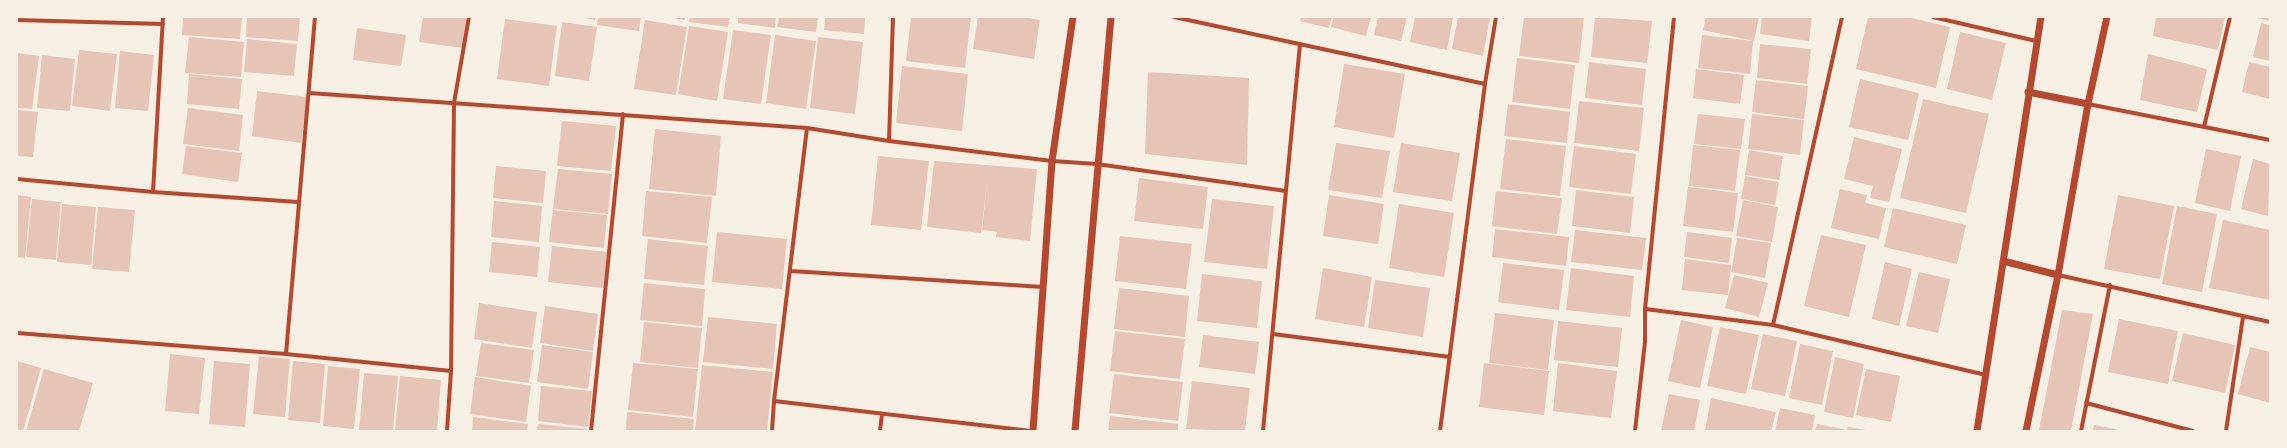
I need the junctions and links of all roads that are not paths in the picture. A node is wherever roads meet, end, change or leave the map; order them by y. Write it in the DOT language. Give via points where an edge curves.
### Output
graph roads {
  1 [pos="163,17"];
  2 [pos="315,17"];
  3 [pos="470,17"];
  4 [pos="893,17"];
  5 [pos="1073,17"];
  6 [pos="1111,17"];
  7 [pos="1174,17"];
  8 [pos="1496,17"];
  9 [pos="1674,17"];
  10 [pos="1842,17"];
  11 [pos="1933,17"];
  12 [pos="2041,17"];
  13 [pos="2107,17"];
  14 [pos="2230,17"];
  15 [pos="17,20"];
  16 [pos="162,24"];
  17 [pos="2036,41"];
  18 [pos="1300,44"];
  19 [pos="1485,84"];
  20 [pos="2028,92"];
  21 [pos="309,93"];
  22 [pos="454,103"];
  23 [pos="2088,104"];
  24 [pos="623,114"];
  25 [pos="2204,127"];
  26 [pos="807,128"];
  27 [pos="2270,140"];
  28 [pos="889,142"];
  29 [pos="1052,161"];
  30 [pos="1097,164"];
  31 [pos="17,179"];
  32 [pos="1286,191"];
  33 [pos="153,192"];
  34 [pos="298,202"];
  35 [pos="2003,261"];
  36 [pos="791,271"];
  37 [pos="2058,275"];
  38 [pos="2110,285"];
  39 [pos="1043,287"];
  40 [pos="1645,309"];
  41 [pos="2243,317"];
  42 [pos="2270,322"];
  43 [pos="1773,325"];
  44 [pos="17,333"];
  45 [pos="1272,334"];
  46 [pos="286,354"];
  47 [pos="1450,356"];
  48 [pos="451,371"];
  49 [pos="1986,375"];
  50 [pos="774,401"];
  51 [pos="2086,403"];
  52 [pos="882,414"];
  53 [pos="447,431"];
  54 [pos="591,431"];
  55 [pos="772,431"];
  56 [pos="880,431"];
  57 [pos="1032,431"];
  58 [pos="1075,431"];
  59 [pos="1263,431"];
  60 [pos="1440,431"];
  61 [pos="1635,431"];
  62 [pos="1977,431"];
  63 [pos="2026,431"];
  64 [pos="2081,431"];
  65 [pos="2193,431"];
  66 [pos="2226,431"];
  1 -- 16 [label="street"];
  2 -- 21 [label="street"];
  3 -- 22 [label="street"];
  4 -- 28 [label="street"];
  5 -- 29 [label="street"];
  6 -- 30 [label="street"];
  7 -- 18 [label="street"];
  8 -- 19 [label="street"];
  9 -- 40 [label="street"];
  10 -- 43 [label="street"];
  11 -- 17 [label="street"];
  12 -- 17 [label="street"];
  13 -- 23 [label="street"];
  14 -- 25 [label="street"];
  15 -- 16 [label="street"];
  16 -- 33 [label="street"];
  17 -- 20 [label="street"];
  18 -- 19 [label="street"];
  18 -- 32 [label="street"];
  19 -- 47 [label="street"];
  20 -- 23 [label="street"];
  20 -- 35 [label="street"];
  21 -- 22 [label="street"];
  21 -- 34 [label="street"];
  22 -- 24 [label="street"];
  22 -- 48 [label="street"];
  23 -- 25 [label="street"];
  23 -- 37 [label="street"];
  24 -- 26 [label="street"];
  24 -- 54 [label="street"];
  25 -- 27 [label="street"];
  26 -- 28 [label="street"];
  26 -- 36 [label="street"];
  28 -- 29 [label="street"];
  29 -- 30 [label="street"];
  29 -- 39 [label="street"];
  30 -- 32 [label="street"];
  30 -- 58 [label="street"];
  31 -- 33 [label="street"];
  32 -- 45 [label="street"];
  33 -- 34 [label="street"];
  34 -- 46 [label="street"];
  35 -- 37 [label="street"];
  35 -- 49 [label="street"];
  36 -- 39 [label="street"];
  36 -- 50 [label="street"];
  37 -- 38 [label="street"];
  37 -- 63 [label="street"];
  38 -- 41 [label="street"];
  38 -- 51 [label="street"];
  39 -- 57 [label="street"];
  40 -- 43 [label="street"];
  40 -- 61 [label="street" via="1645,342"];
  41 -- 42 [label="street"];
  41 -- 66 [label="street"];
  43 -- 49 [label="street"];
  44 -- 46 [label="street"];
  45 -- 47 [label="street"];
  45 -- 59 [label="street"];
  46 -- 48 [label="street"];
  47 -- 60 [label="street"];
  48 -- 53 [label="street"];
  49 -- 62 [label="street"];
  50 -- 52 [label="street"];
  50 -- 55 [label="street"];
  51 -- 64 [label="street"];
  51 -- 65 [label="street"];
  52 -- 56 [label="street"];
  52 -- 57 [label="street"];
}
